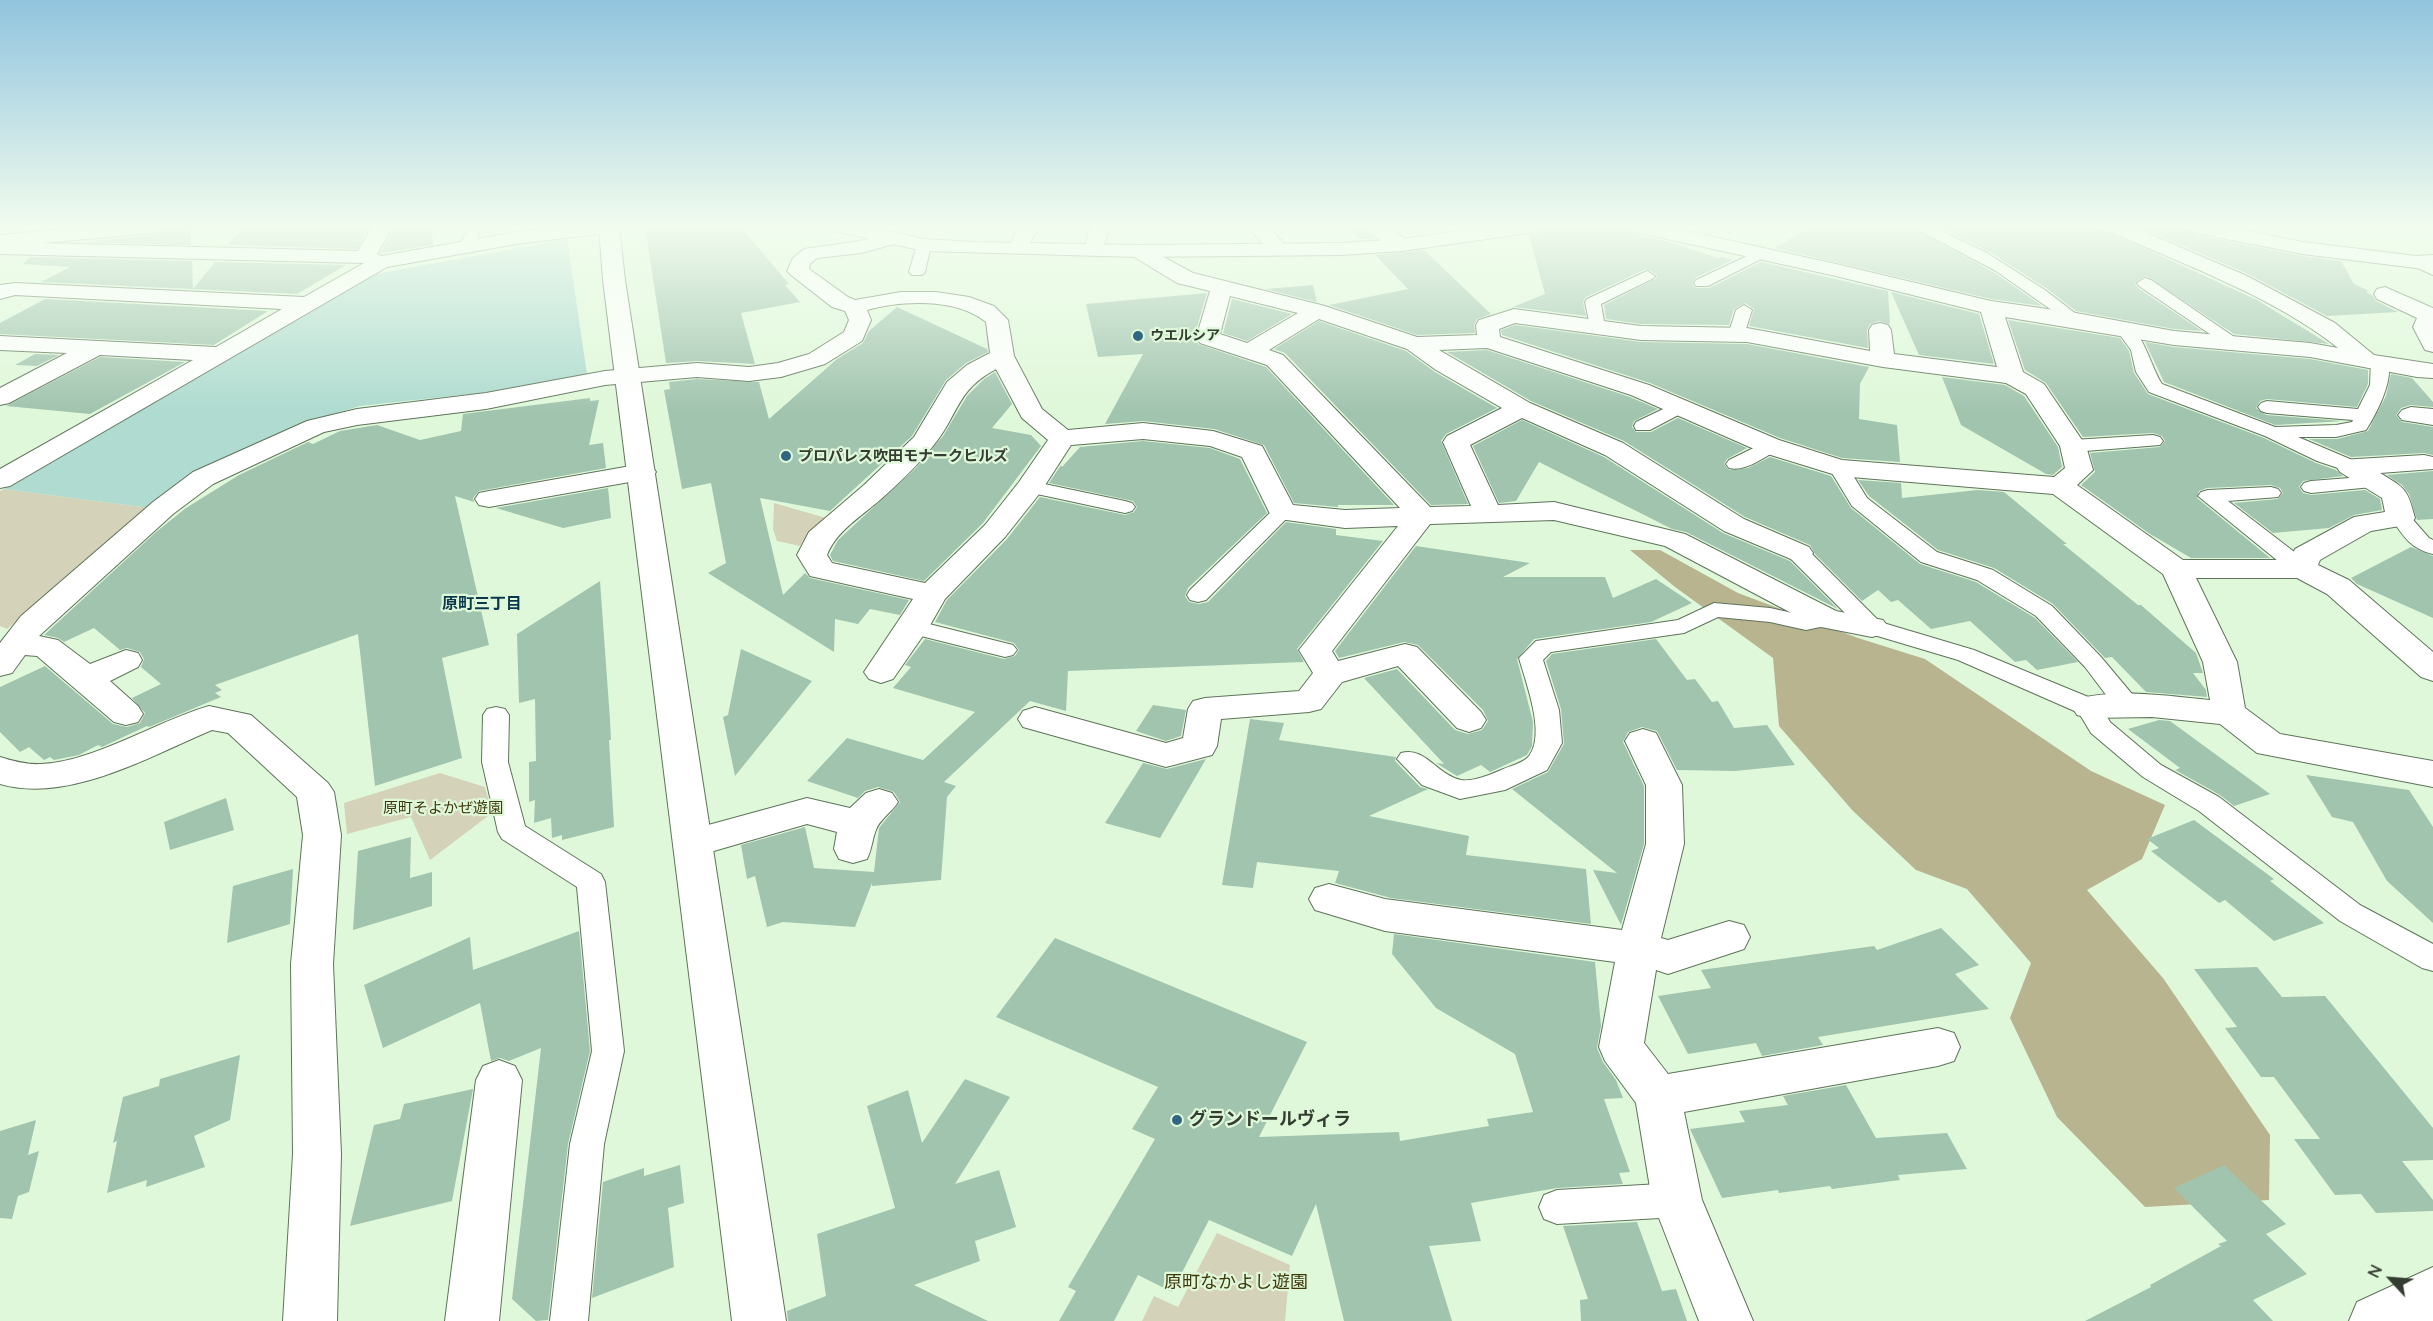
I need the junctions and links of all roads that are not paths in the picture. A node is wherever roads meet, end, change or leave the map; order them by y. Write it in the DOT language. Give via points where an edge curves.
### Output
graph roads {
  1 [pos="331,289"];
  2 [pos="616,289"];
  3 [pos="822,289"];
  4 [pos="1222,289"];
  5 [pos="1229,289"];
  6 [pos="1621,289"];
  7 [pos="1908,289"];
  8 [pos="2033,289"];
  9 [pos="2153,289"];
  10 [pos="2253,289"];
  11 [pos="5,293"];
  12 [pos="2385,294"];
  13 [pos="308,304"];
  14 [pos="855,307"];
  15 [pos="1991,308"];
  16 [pos="1744,310"];
  17 [pos="1317,311"];
  18 [pos="2431,315"];
  19 [pos="2076,320"];
  20 [pos="1597,327"];
  21 [pos="2123,328"];
  22 [pos="1881,330"];
  23 [pos="1730,335"];
  24 [pos="1489,341"];
  25 [pos="0,343"];
  26 [pos="2235,343"];
  27 [pos="1415,344"];
  28 [pos="2433,345"];
  29 [pos="94,349"];
  30 [pos="1249,352"];
  31 [pos="219,354"];
  32 [pos="1002,356"];
  33 [pos="1883,360"];
  34 [pos="1712,361"];
  35 [pos="2374,361"];
  36 [pos="629,375"];
  37 [pos="2012,376"];
  38 [pos="2428,376"];
  39 [pos="0,398"];
  40 [pos="2267,407"];
  41 [pos="1521,408"];
  42 [pos="1678,408"];
  43 [pos="2363,415"];
  44 [pos="1642,426"];
  45 [pos="2272,432"];
  46 [pos="1062,438"];
  47 [pos="2153,441"];
  48 [pos="1770,446"];
  49 [pos="2073,446"];
  50 [pos="2424,463"];
  51 [pos="1736,464"];
  52 [pos="2350,466"];
  53 [pos="1839,468"];
  54 [pos="642,472"];
  55 [pos="2224,475"];
  56 [pos="0,480"];
  57 [pos="2375,482"];
  58 [pos="2060,486"];
  59 [pos="1030,487"];
  60 [pos="2311,488"];
  61 [pos="489,499"];
  62 [pos="1125,507"];
  63 [pos="1282,512"];
  64 [pos="1488,513"];
  65 [pos="1422,515"];
  66 [pos="2401,518"];
  67 [pos="2433,548"];
  68 [pos="1798,554"];
  69 [pos="2176,569"];
  70 [pos="2302,569"];
  71 [pos="932,594"];
  72 [pos="1198,595"];
  73 [pos="1827,619"];
  74 [pos="913,627"];
  75 [pos="1872,627"];
  76 [pos="1005,650"];
  77 [pos="9,655"];
  78 [pos="126,660"];
  79 [pos="2433,670"];
  80 [pos="881,672"];
  81 [pos="1330,674"];
  82 [pos="87,679"];
  83 [pos="2128,706"];
  84 [pos="2089,707"];
  85 [pos="2229,713"];
  86 [pos="126,714"];
  87 [pos="496,715"];
  88 [pos="1035,719"];
  89 [pos="1469,720"];
  90 [pos="1643,741"];
  91 [pos="1410,759"];
  92 [pos="0,770"];
  93 [pos="2433,774"];
  94 [pos="863,825"];
  95 [pos="693,843"];
  96 [pos="1329,899"];
  97 [pos="1729,937"];
  98 [pos="1638,949"];
  99 [pos="2433,959"];
  100 [pos="1938,1047"];
  101 [pos="499,1080"];
  102 [pos="1658,1096"];
  103 [pos="1677,1200"];
  104 [pos="1557,1207"];
  105 [pos="2433,1293"];
  106 [pos="2433,1303"];
  107 [pos="310,1321"];
  108 [pos="472,1321"];
  109 [pos="569,1321"];
  110 [pos="759,1321"];
  111 [pos="1726,1321"];
  112 [pos="2376,1321"];
  113 [pos="2429,1321"];
  1 -- 13 [label="street"];
  2 -- 36 [label="street"];
  3 -- 14 [label="street" via="840,302"];
  4 -- 30 [label="street" via="1208,338"];
  5 -- 17 [label="street"];
  6 -- 20 [label="lane" via="1593,302"];
  7 -- 15 [label="street"];
  8 -- 19 [label="lane"];
  9 -- 26 [label="lane"];
  10 -- 35 [label="street" via="2326,328"];
  11 -- 13 [label="street"];
  12 -- 18 [label="street"];
  13 -- 31 [label="street"];
  14 -- 32 [label="street" via="872,300 922,299 983,309 997,320"];
  14 -- 36 [label="street" via="860,320 854,336 817,359 781,370 749,375 697,370"];
  15 -- 19 [label="street"];
  15 -- 37 [label="street"];
  16 -- 23 [label="lane"];
  17 -- 27 [label="street"];
  17 -- 30 [label="street"];
  18 -- 28 [label="street" via="2424,327"];
  19 -- 21 [label="street"];
  20 -- 23 [label="street" via="1641,333"];
  20 -- 24 [label="street" via="1514,316 1487,326"];
  21 -- 26 [label="street" via="2174,338"];
  21 -- 45 [label="lane" via="2139,350 2145,372 2155,388"];
  22 -- 33 [label="street"];
  23 -- 33 [label="street"];
  23 -- 34 [label="street"];
  24 -- 27 [label="street"];
  24 -- 42 [label="street" via="1640,390"];
  25 -- 29 [label="street"];
  26 -- 35 [label="street"];
  27 -- 41 [label="street"];
  29 -- 31 [label="street"];
  29 -- 39 [label="street"];
  30 -- 65 [label="street" via="1275,360"];
  31 -- 56 [label="street"];
  32 -- 46 [label="street" via="1031,413"];
  32 -- 71 [label="street" via="956,387 924,441 819,538 812,555 821,570"];
  33 -- 37 [label="street"];
  35 -- 38 [label="street"];
  35 -- 43 [label="lane" via="2379,385"];
  36 -- 54 [label="street"];
  36 -- 77 [label="street" via="316,426 203,478 32,623"];
  37 -- 49 [label="street" via="2035,389"];
  40 -- 43 [label="lane"];
  41 -- 64 [label="street" via="1456,442"];
  41 -- 68 [label="street" via="1614,449 1734,525"];
  42 -- 44 [label="lane"];
  42 -- 48 [label="street"];
  43 -- 45 [label="lane" via="2359,426"];
  45 -- 52 [label="lane"];
  46 -- 59 [label="street"];
  46 -- 63 [label="street" via="1143,431 1213,439 1253,452"];
  47 -- 49 [label="lane"];
  48 -- 51 [label="lane"];
  48 -- 53 [label="street"];
  49 -- 58 [label="street" via="2079,470"];
  50 -- 52 [label="street"];
  52 -- 57 [label="street"];
  53 -- 58 [label="street"];
  53 -- 83 [label="lane" via="1859,502 1929,557 1985,575 2044,611"];
  54 -- 61 [label="street"];
  54 -- 95 [label="street"];
  55 -- 70 [label="lane" via="2261,493 2208,496"];
  57 -- 60 [label="lane"];
  57 -- 66 [label="street" via="2395,494"];
  58 -- 69 [label="street"];
  59 -- 62 [label="lane"];
  59 -- 71 [label="street" via="995,531"];
  63 -- 65 [label="street" via="1345,519"];
  63 -- 72 [label="lane"];
  64 -- 65 [label="street"];
  64 -- 73 [label="street" via="1554,511 1675,540"];
  65 -- 81 [label="street" via="1315,650"];
  66 -- 67 [label="lane" via="2421,543"];
  66 -- 70 [label="street" via="2364,523 2306,555"];
  68 -- 75 [label="lane"];
  69 -- 70 [label="street"];
  69 -- 85 [label="street" via="2220,662"];
  70 -- 79 [label="street" via="2338,587"];
  71 -- 74 [label="street"];
  73 -- 75 [label="street"];
  73 -- 91 [label="lane" via="1806,623 1714,610 1684,626 1544,646 1531,658 1546,710 1549,743 1538,764 1496,783 1460,790 1431,778"];
  74 -- 76 [label="lane"];
  74 -- 80 [label="street"];
  75 -- 84 [label="lane" via="1966,655"];
  77 -- 82 [label="street" via="46,646"];
  78 -- 82 [label="street"];
  81 -- 88 [label="street" via="1309,701 1205,709 1199,746 1166,755"];
  81 -- 89 [label="street" via="1405,654"];
  82 -- 86 [label="street"];
  83 -- 84 [label="street"];
  83 -- 85 [label="street"];
  84 -- 99 [label="lane" via="2100,727 2152,771 2210,804 2350,913"];
  85 -- 93 [label="street" via="2270,744"];
  87 -- 109 [label="lane" via="495,762 512,832 591,882 608,1051 587,1144"];
  90 -- 98 [label="street" via="1664,785 1665,844"];
  92 -- 107 [label="street" via="42,777 87,768 208,718 239,723 315,792 322,835 312,964 317,1154"];
  94 -- 95 [label="street" via="807,811"];
  95 -- 110 [label="street"];
  96 -- 98 [label="street" via="1385,915"];
  97 -- 98 [label="street" via="1668,957"];
  98 -- 102 [label="street" via="1621,1047"];
  100 -- 102 [label="street"];
  101 -- 108 [label="street"];
  102 -- 103 [label="street"];
  103 -- 104 [label="lane"];
  103 -- 111 [label="street"];
  105 -- 112 [label="street"];
  106 -- 113 [label="street"];
}
